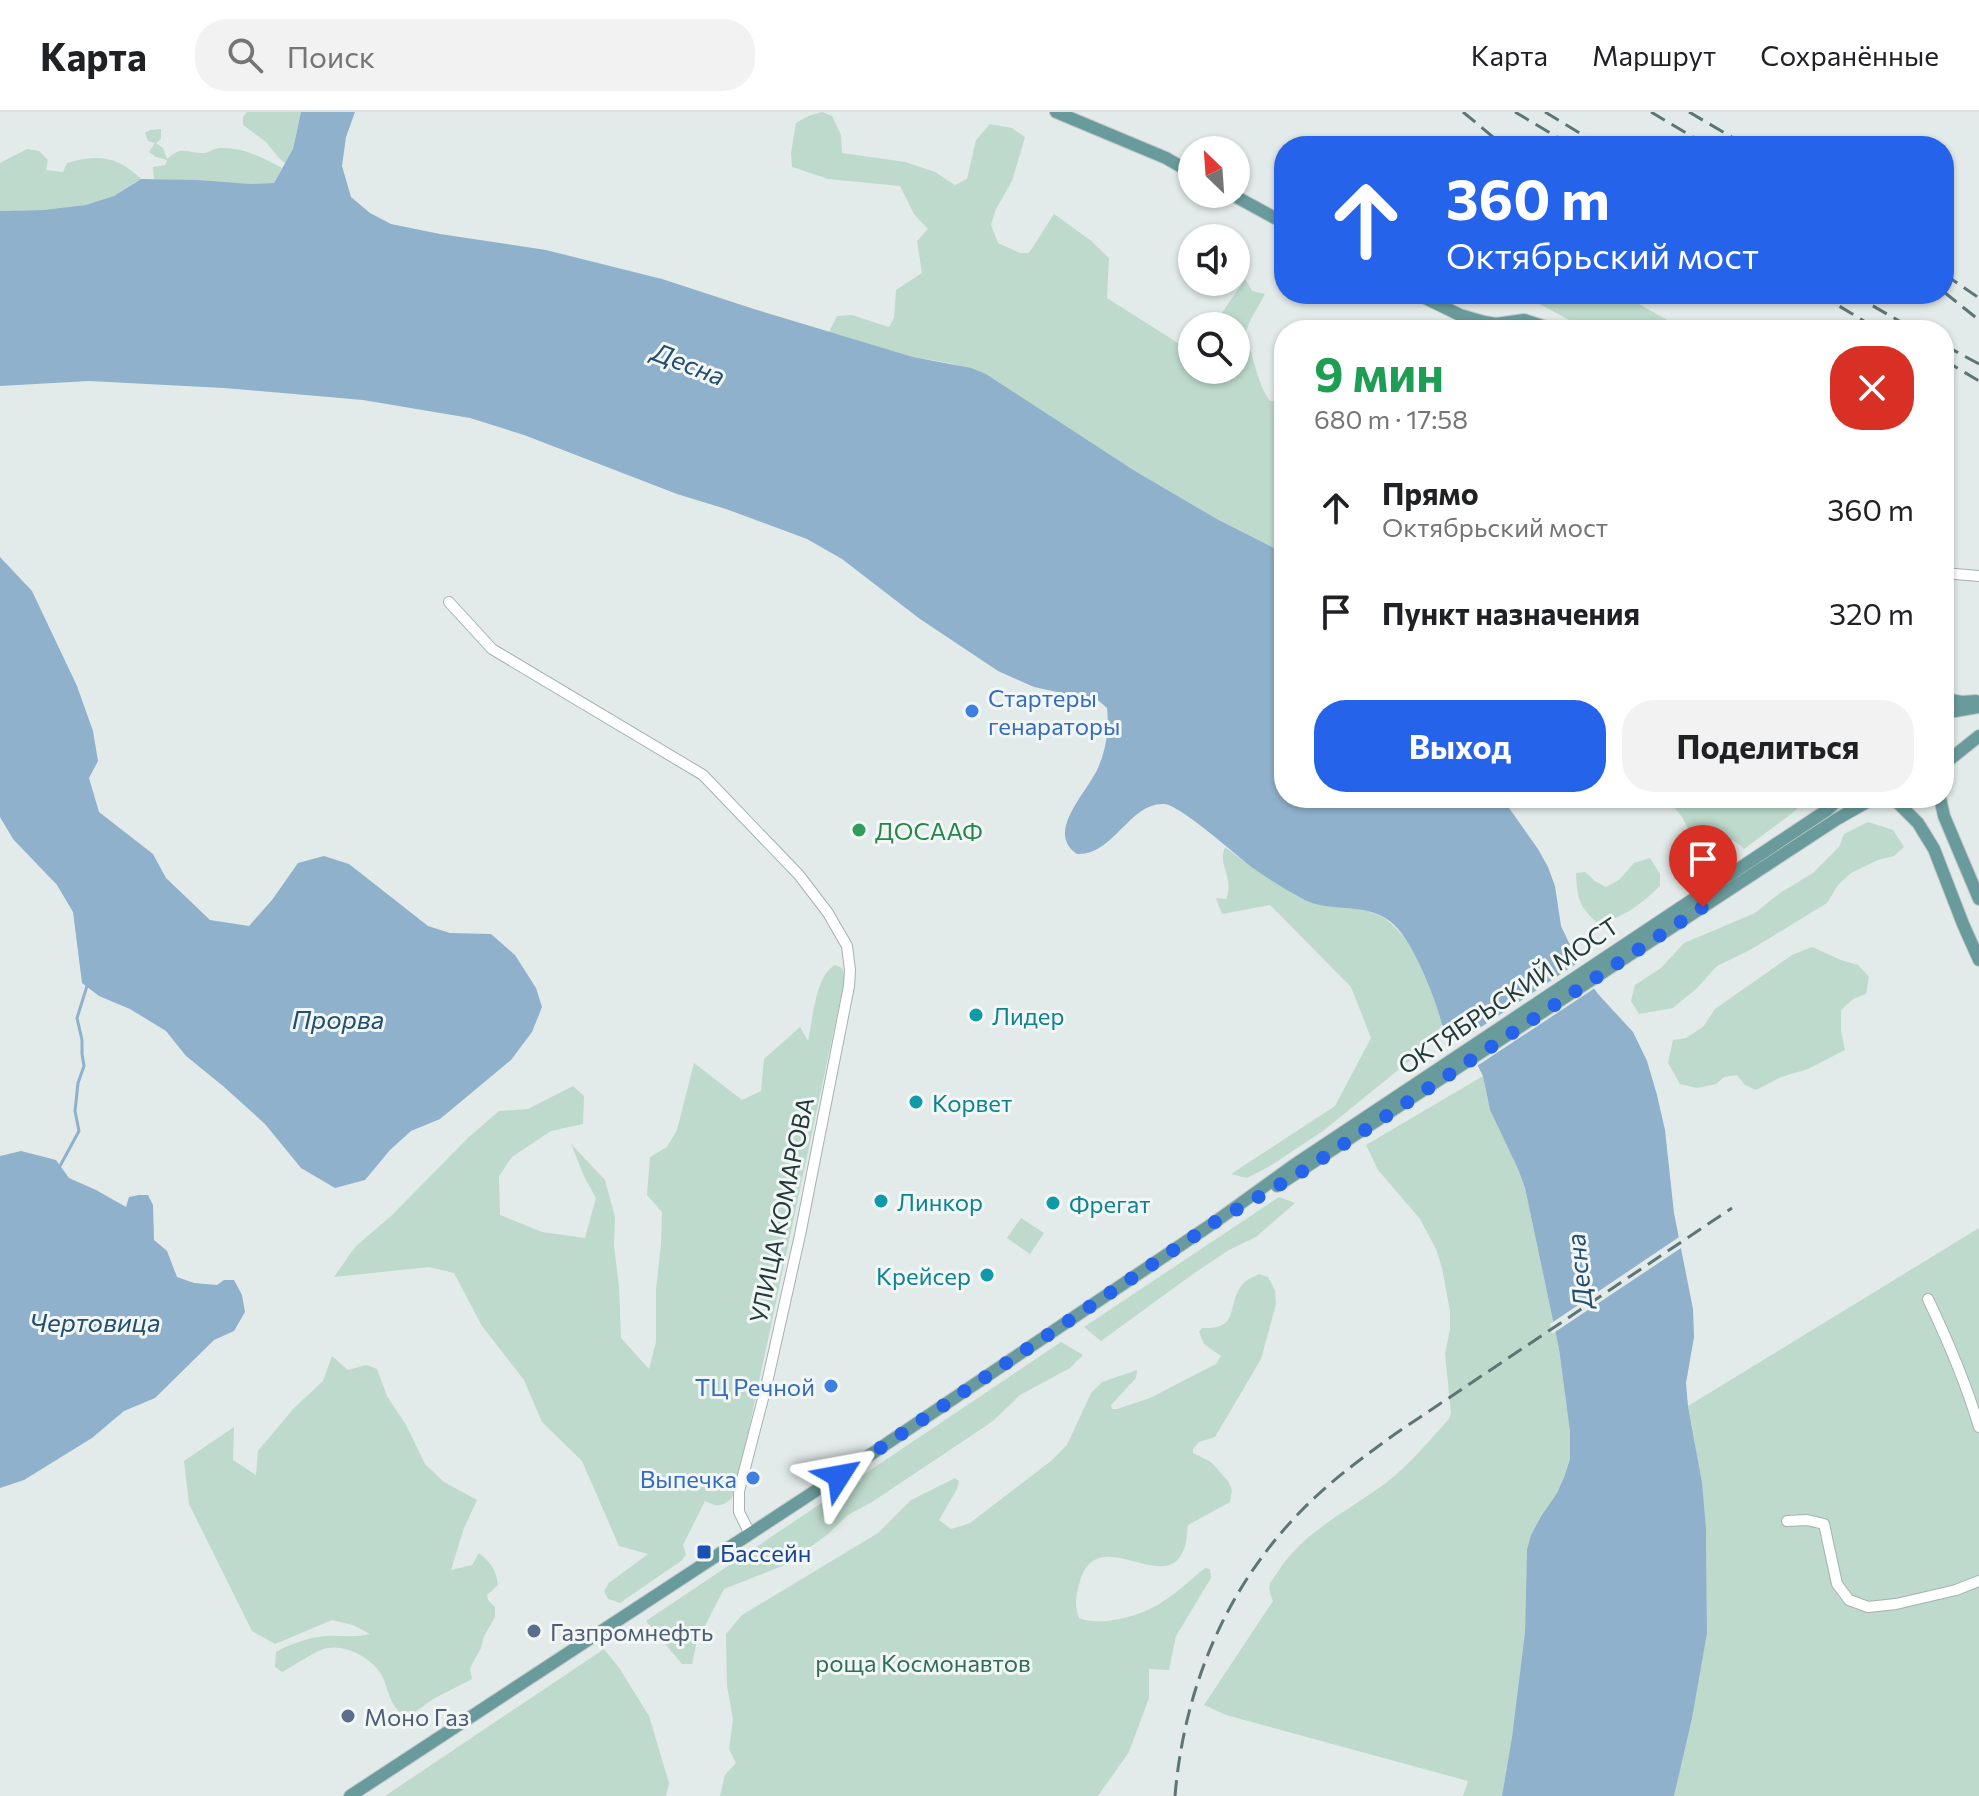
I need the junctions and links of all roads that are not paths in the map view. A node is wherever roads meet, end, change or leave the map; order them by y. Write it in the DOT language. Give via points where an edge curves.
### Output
graph roads {
  1 [pos="1056,112"];
  2 [pos="1178,165"];
  3 [pos="1250,204"];
  4 [pos="1274,218"];
  5 [pos="1437,304"];
  6 [pos="1476,320"];
  7 [pos="1954,574"];
  8 [pos="1979,576"];
  9 [pos="449,602"];
  10 [pos="1979,700"];
  11 [pos="1954,701"];
  12 [pos="1979,707"];
  13 [pos="1954,711"];
  14 [pos="1979,736"];
  15 [pos="1954,756"];
  16 [pos="1829,808"];
  17 [pos="1856,808"];
  18 [pos="1903,808"];
  19 [pos="1942,808"];
  20 [pos="1750,868"];
  21 [pos="1979,899"];
  22 [pos="1979,960"];
  23 [pos="1928,1299"];
  24 [pos="1976,1406"];
  25 [pos="1979,1427"];
  26 [pos="1787,1521"];
  27 [pos="750,1534"];
  28 [pos="1979,1581"];
  29 [pos="350,1796"];
  1 -- 2 [label="main road"];
  3 -- 4 [label="main road"];
  5 -- 6 [label="main road"];
  7 -- 8 [label="street"];
  9 -- 27 [label="street, УЛИЦА КОМАРОВА" via="492,649 703,775 799,875 847,946 849,986 824,1122 739,1491 739,1512"];
  10 -- 11 [label="main road"];
  12 -- 13 [label="main road"];
  14 -- 15 [label="main road"];
  16 -- 20 [label="main road"];
  17 -- 20 [label="main road"];
  18 -- 22 [label="main road" via="1934,849"];
  19 -- 21 [label="main road"];
  20 -- 27 [label="main road, ОКТЯБРЬСКИЙ МОСТ"];
  23 -- 24 [label="street"];
  24 -- 25 [label="street"];
  26 -- 28 [label="street" via="1824,1524 1837,1584 1849,1600 1868,1607"];
  27 -- 29 [label="main road"];
}
